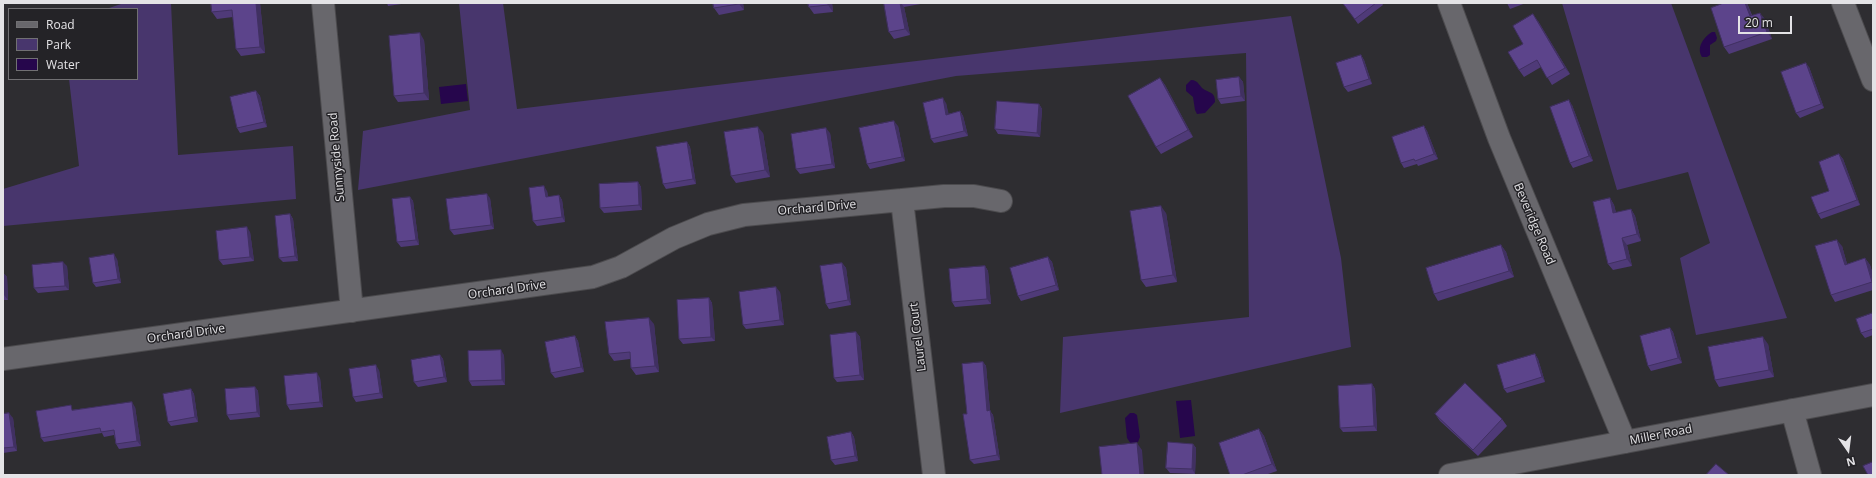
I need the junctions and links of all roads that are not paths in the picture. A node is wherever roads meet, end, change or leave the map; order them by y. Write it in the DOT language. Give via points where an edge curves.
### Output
graph roads {
  1 [pos="323,3"];
  2 [pos="1449,3"];
  3 [pos="1843,3"];
  4 [pos="1873,80"];
  5 [pos="902,200"];
  6 [pos="1001,200"];
  7 [pos="352,311"];
  8 [pos="3,359"];
  9 [pos="1873,395"];
  10 [pos="1792,410"];
  11 [pos="1625,442"];
  12 [pos="934,475"];
  13 [pos="1450,475"];
  14 [pos="1810,475"];
  1 -- 7 [label="street, Sunnyside Road"];
  2 -- 11 [label="street, Beveridge Road" via="1498,138"];
  3 -- 4 [label="street"];
  5 -- 6 [label="street, Orchard Drive" via="974,196"];
  5 -- 7 [label="street, Orchard Drive" via="744,215 708,224 674,238 621,267 593,277"];
  5 -- 12 [label="street, Laurel Court"];
  7 -- 8 [label="street, Orchard Drive"];
  9 -- 10 [label="street, Miller Road"];
  10 -- 11 [label="street, Miller Road"];
  10 -- 14 [label="street"];
  11 -- 13 [label="street, Miller Road"];
}
